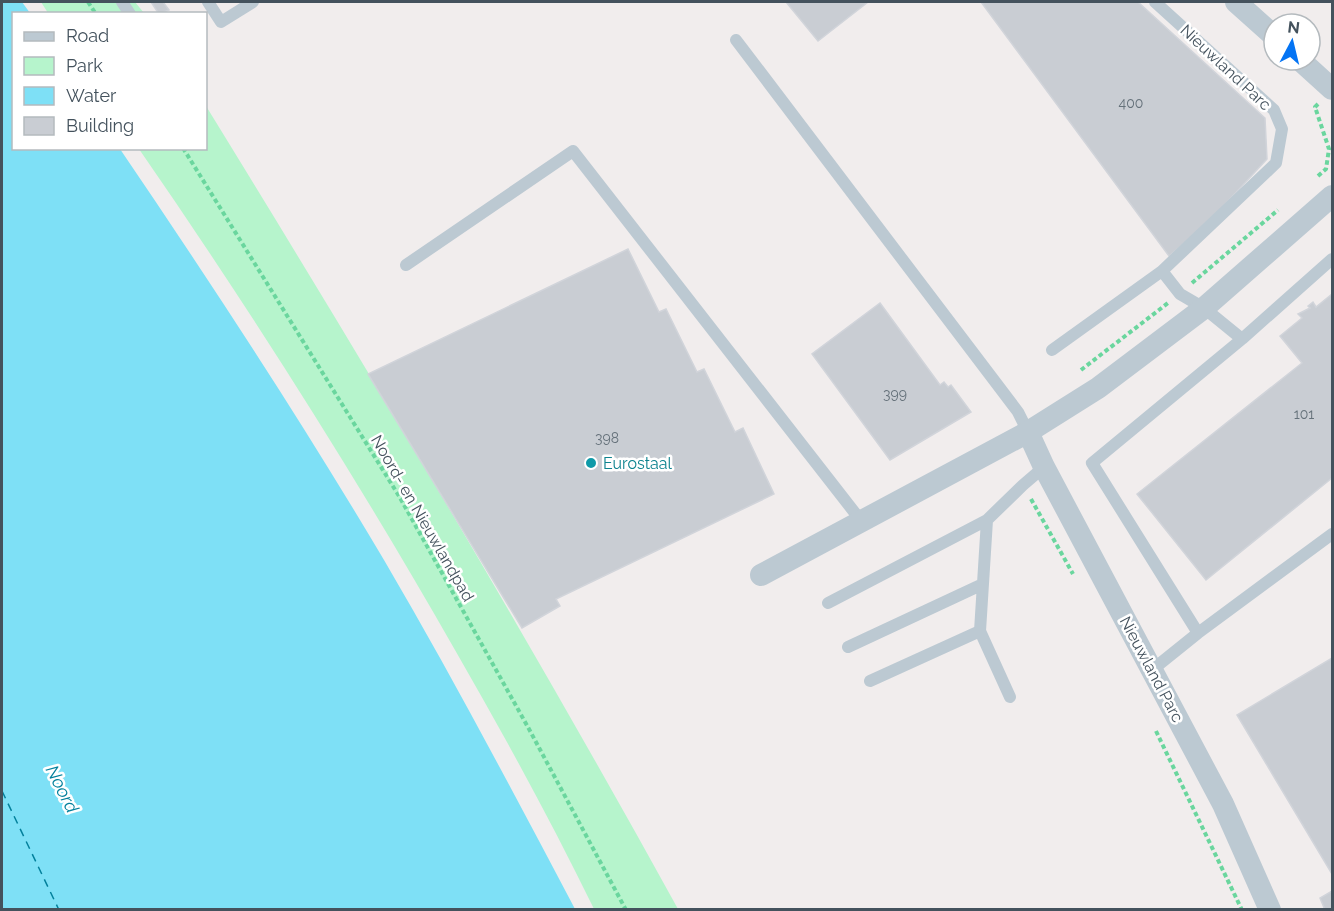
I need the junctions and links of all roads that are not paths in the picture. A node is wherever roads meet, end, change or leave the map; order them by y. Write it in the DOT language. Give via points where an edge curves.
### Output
graph roads {
  1 [pos="208,2"];
  2 [pos="253,2"];
  3 [pos="1155,2"];
  4 [pos="1236,2"];
  5 [pos="1262,25"];
  6 [pos="736,40"];
  7 [pos="1313,72"];
  8 [pos="1331,88"];
  9 [pos="1332,196"];
  10 [pos="1332,259"];
  11 [pos="405,265"];
  12 [pos="1162,272"];
  13 [pos="1204,308"];
  14 [pos="1242,339"];
  15 [pos="1052,350"];
  16 [pos="1028,432"];
  17 [pos="1044,467"];
  18 [pos="987,520"];
  19 [pos="862,522"];
  20 [pos="1332,534"];
  21 [pos="761,575"];
  22 [pos="983,584"];
  23 [pos="828,603"];
  24 [pos="980,631"];
  25 [pos="1198,633"];
  26 [pos="848,647"];
  27 [pos="1152,670"];
  28 [pos="870,681"];
  29 [pos="1010,697"];
  30 [pos="1270,909"];
  1 -- 2 [label="lane" via="221,22"];
  3 -- 12 [label="lane, Nieuwland Parc" via="1274,110 1282,129 1276,163"];
  4 -- 5 [label="street"];
  6 -- 16 [label="lane" via="1018,412"];
  7 -- 8 [label="street"];
  9 -- 13 [label="street"];
  10 -- 14 [label="lane"];
  11 -- 19 [label="lane" via="573,151"];
  12 -- 13 [label="lane" via="1180,294"];
  12 -- 15 [label="lane, Nieuwland Parc"];
  13 -- 14 [label="lane"];
  13 -- 16 [label="street" via="1098,388"];
  14 -- 25 [label="lane" via="1092,463"];
  16 -- 17 [label="street, Nieuwland Parc"];
  16 -- 19 [label="street"];
  17 -- 18 [label="lane"];
  17 -- 27 [label="street, Nieuwland Parc"];
  18 -- 22 [label="lane"];
  18 -- 23 [label="lane"];
  19 -- 21 [label="street"];
  20 -- 25 [label="lane"];
  22 -- 24 [label="lane"];
  22 -- 26 [label="lane"];
  24 -- 28 [label="lane"];
  24 -- 29 [label="lane"];
  25 -- 27 [label="lane"];
  27 -- 30 [label="street, Nieuwland Parc" via="1223,804"];
}
